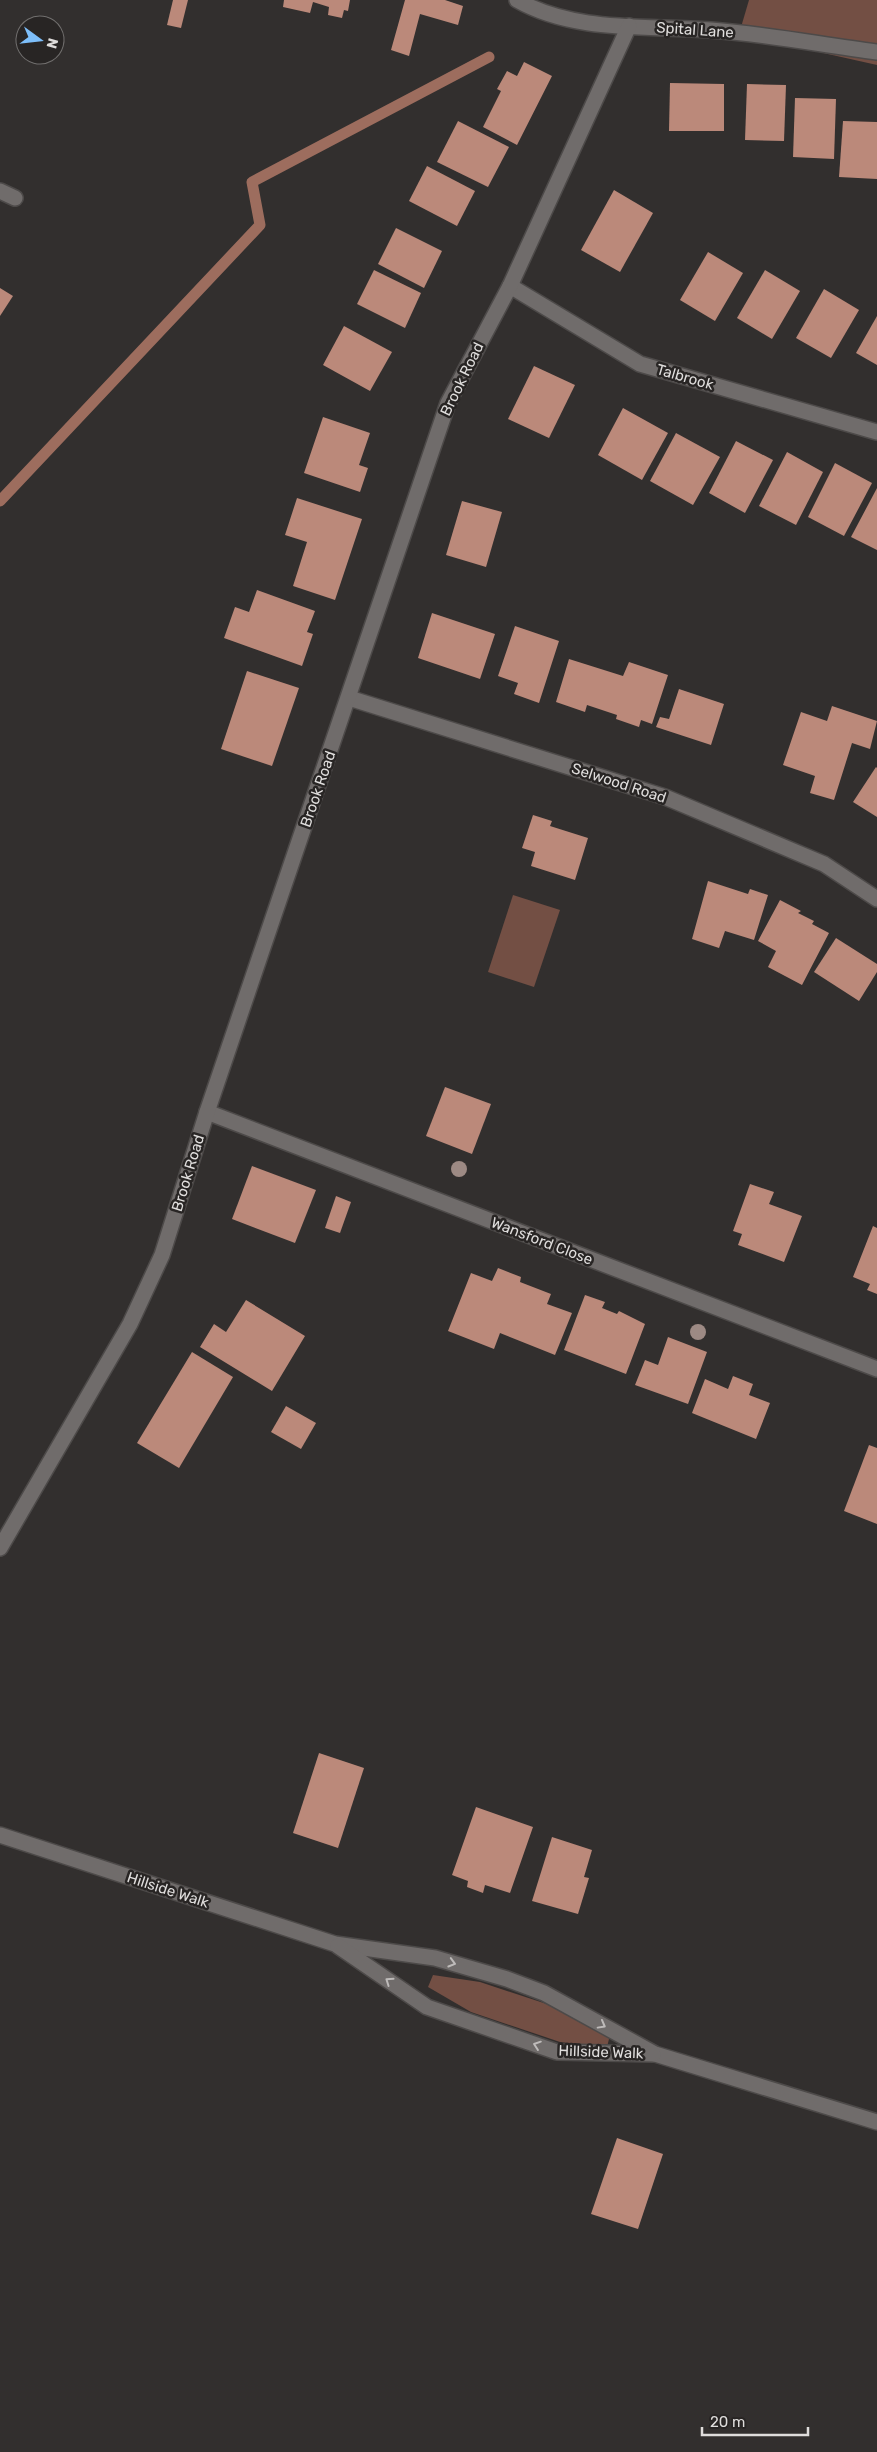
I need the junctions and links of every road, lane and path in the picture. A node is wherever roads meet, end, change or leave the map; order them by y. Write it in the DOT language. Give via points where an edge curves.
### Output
graph roads {
  1 [pos="517,0"];
  2 [pos="630,26"];
  3 [pos="877,52"];
  4 [pos="0,191"];
  5 [pos="15,198"];
  6 [pos="510,286"];
  7 [pos="877,432"];
  8 [pos="349,698"];
  9 [pos="877,899"];
  10 [pos="207,1112"];
  11 [pos="877,1369"];
  12 [pos="0,1548"];
  13 [pos="0,1835"];
  14 [pos="335,1944"];
  15 [pos="655,2054"];
  16 [pos="877,2122"];
  1 -- 2 [label="street, Spital Lane" via="533,9 581,22"];
  2 -- 3 [label="street, Spital Lane" via="712,30"];
  2 -- 6 [label="street, Brook Road"];
  4 -- 5 [label="street"];
  6 -- 7 [label="street, Talbrook" via="640,364"];
  6 -- 8 [label="street, Brook Road" via="448,403"];
  8 -- 9 [label="street, Selwood Road" via="665,797 824,864"];
  8 -- 10 [label="street, Brook Road"];
  10 -- 11 [label="street, Wansford Close"];
  10 -- 12 [label="street, Brook Road" via="162,1256 130,1324"];
  13 -- 14 [label="street, Hillside Walk"];
  14 -- 15 [label="street, Hillside Walk, one-way" via="436,1958 507,1979 544,1994"];
  15 -- 14 [label="street, Hillside Walk, one-way" via="557,2052 427,2008"];
  15 -- 16 [label="street, Hillside Walk"];
}
